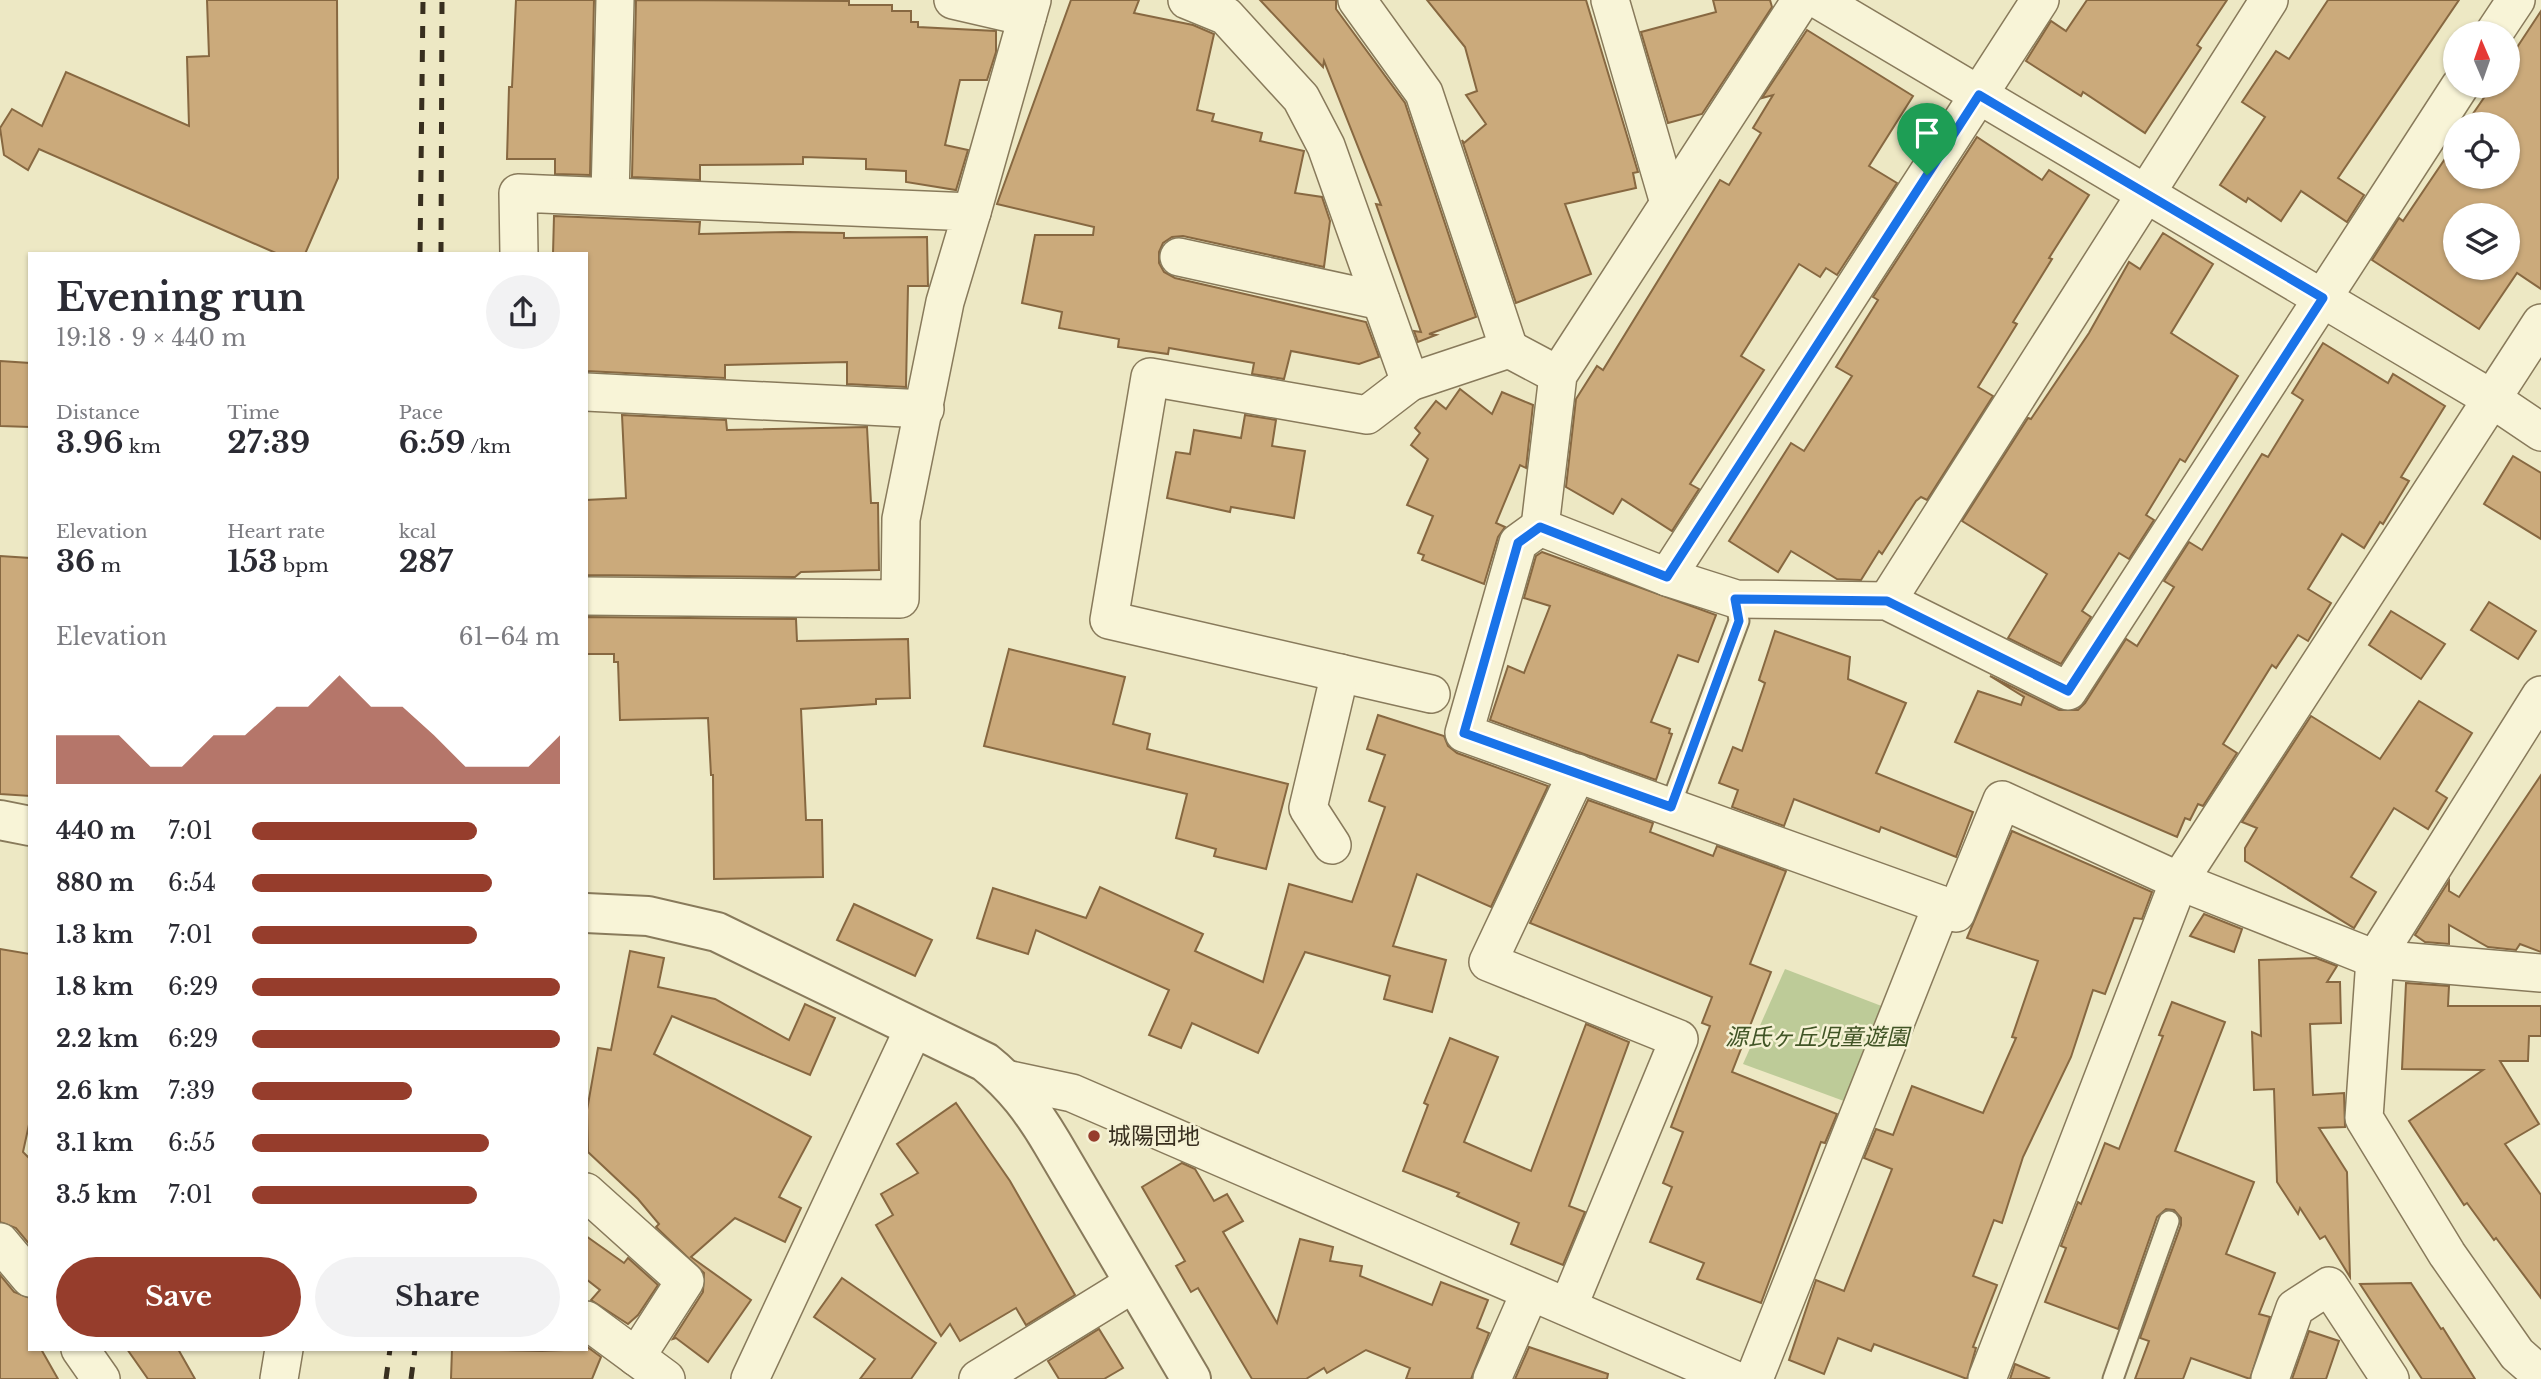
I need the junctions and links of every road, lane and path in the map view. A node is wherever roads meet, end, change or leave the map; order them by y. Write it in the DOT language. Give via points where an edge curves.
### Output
graph roads {
  1 [pos="615,0"];
  2 [pos="953,0"];
  3 [pos="1187,0"];
  4 [pos="1357,0"];
  5 [pos="1610,0"];
  6 [pos="1801,0"];
  7 [pos="1819,0"];
  8 [pos="2040,0"];
  9 [pos="2269,0"];
  10 [pos="2516,0"];
  11 [pos="1029,8"];
  12 [pos="2502,21"];
  13 [pos="1979,95"];
  14 [pos="2452,98"];
  15 [pos="2146,194"];
  16 [pos="610,197"];
  17 [pos="1669,203"];
  18 [pos="972,212"];
  19 [pos="519,252"];
  20 [pos="1179,257"];
  21 [pos="2323,298"];
  22 [pos="1381,300"];
  23 [pos="2541,323"];
  24 [pos="1509,349"];
  25 [pos="1558,375"];
  26 [pos="1410,382"];
  27 [pos="588,392"];
  28 [pos="2492,399"];
  29 [pos="925,409"];
  30 [pos="2541,432"];
  31 [pos="1540,527"];
  32 [pos="1667,577"];
  33 [pos="588,596"];
  34 [pos="1735,599"];
  35 [pos="1887,601"];
  36 [pos="1340,673"];
  37 [pos="1431,694"];
  38 [pos="2541,695"];
  39 [pos="1577,773"];
  40 [pos="1671,807"];
  41 [pos="0,820"];
  42 [pos="28,826"];
  43 [pos="1332,845"];
  44 [pos="2179,881"];
  45 [pos="1942,905"];
  46 [pos="588,913"];
  47 [pos="2375,959"];
  48 [pos="2541,973"];
  49 [pos="914,1028"];
  50 [pos="1006,1079"];
  51 [pos="588,1194"];
  52 [pos="2169,1221"];
  53 [pos="0,1242"];
  54 [pos="28,1276"];
  55 [pos="1134,1283"];
  56 [pos="1530,1292"];
  57 [pos="1568,1307"];
  58 [pos="588,1321"];
  59 [pos="81,1351"];
  60 [pos="284,1351"];
  61 [pos="636,1357"];
  62 [pos="2541,1375"];
  63 [pos="747,1376"];
  64 [pos="101,1379"];
  65 [pos="279,1379"];
  66 [pos="666,1379"];
  67 [pos="978,1379"];
  68 [pos="1191,1379"];
  69 [pos="1492,1379"];
  70 [pos="1733,1379"];
  71 [pos="1754,1379"];
  72 [pos="1987,1379"];
  73 [pos="2113,1379"];
  74 [pos="2270,1379"];
  75 [pos="2390,1379"];
  1 -- 16 [label="street"];
  2 -- 11 [label="street"];
  3 -- 22 [label="street" via="1226,16 1301,98 1326,146"];
  4 -- 24 [label="street" via="1424,93"];
  5 -- 17 [label="street"];
  6 -- 17 [label="street"];
  7 -- 13 [label="street"];
  8 -- 13 [label="street"];
  9 -- 15 [label="street"];
  10 -- 12 [label="street"];
  11 -- 18 [label="street"];
  13 -- 15 [label="street"];
  13 -- 32 [label="street"];
  14 -- 21 [label="street"];
  15 -- 21 [label="street"];
  15 -- 35 [label="street"];
  16 -- 18 [label="street"];
  16 -- 19 [label="street" via="518,192"];
  17 -- 25 [label="street"];
  18 -- 29 [label="street" via="945,302"];
  20 -- 22 [label="street"];
  21 -- 28 [label="street"];
  21 -- 35 [label="street" via="2068,691"];
  22 -- 26 [label="street"];
  23 -- 28 [label="street"];
  24 -- 25 [label="street"];
  24 -- 26 [label="street"];
  25 -- 31 [label="street"];
  26 -- 36 [label="street" via="1367,415 1150,377 1109,620"];
  27 -- 29 [label="street"];
  28 -- 30 [label="street"];
  28 -- 44 [label="street"];
  29 -- 33 [label="street" via="901,519 900,599"];
  31 -- 32 [label="street"];
  31 -- 39 [label="street" via="1518,543 1464,733"];
  32 -- 34 [label="street"];
  34 -- 35 [label="street"];
  34 -- 40 [label="lane" via="1739,621"];
  36 -- 37 [label="street"];
  36 -- 43 [label="street" via="1308,808"];
  38 -- 47 [label="street"];
  39 -- 40 [label="street"];
  39 -- 57 [label="street" via="1488,962 1679,1039"];
  40 -- 45 [label="street"];
  41 -- 42 [label="street"];
  44 -- 45 [label="street" via="2002,800 1956,913"];
  44 -- 47 [label="street"];
  44 -- 72 [label="street"];
  45 -- 71 [label="street"];
  46 -- 49 [label="street" via="648,916 717,932"];
  47 -- 48 [label="street"];
  47 -- 62 [label="street" via="2364,1118 2447,1254 2516,1354"];
  49 -- 50 [label="street" via="985,1062"];
  49 -- 63 [label="street"];
  50 -- 55 [label="street" via="1035,1115"];
  50 -- 56 [label="street" via="1072,1093"];
  51 -- 61 [label="street" via="685,1281"];
  52 -- 73 [label="lane"];
  53 -- 54 [label="street"];
  55 -- 67 [label="street"];
  55 -- 68 [label="street"];
  56 -- 57 [label="street"];
  56 -- 69 [label="street"];
  57 -- 70 [label="street"];
  58 -- 61 [label="street"];
  59 -- 64 [label="street"];
  60 -- 65 [label="street"];
  61 -- 66 [label="street"];
  74 -- 75 [label="street" via="2295,1308 2329,1286"];
}
